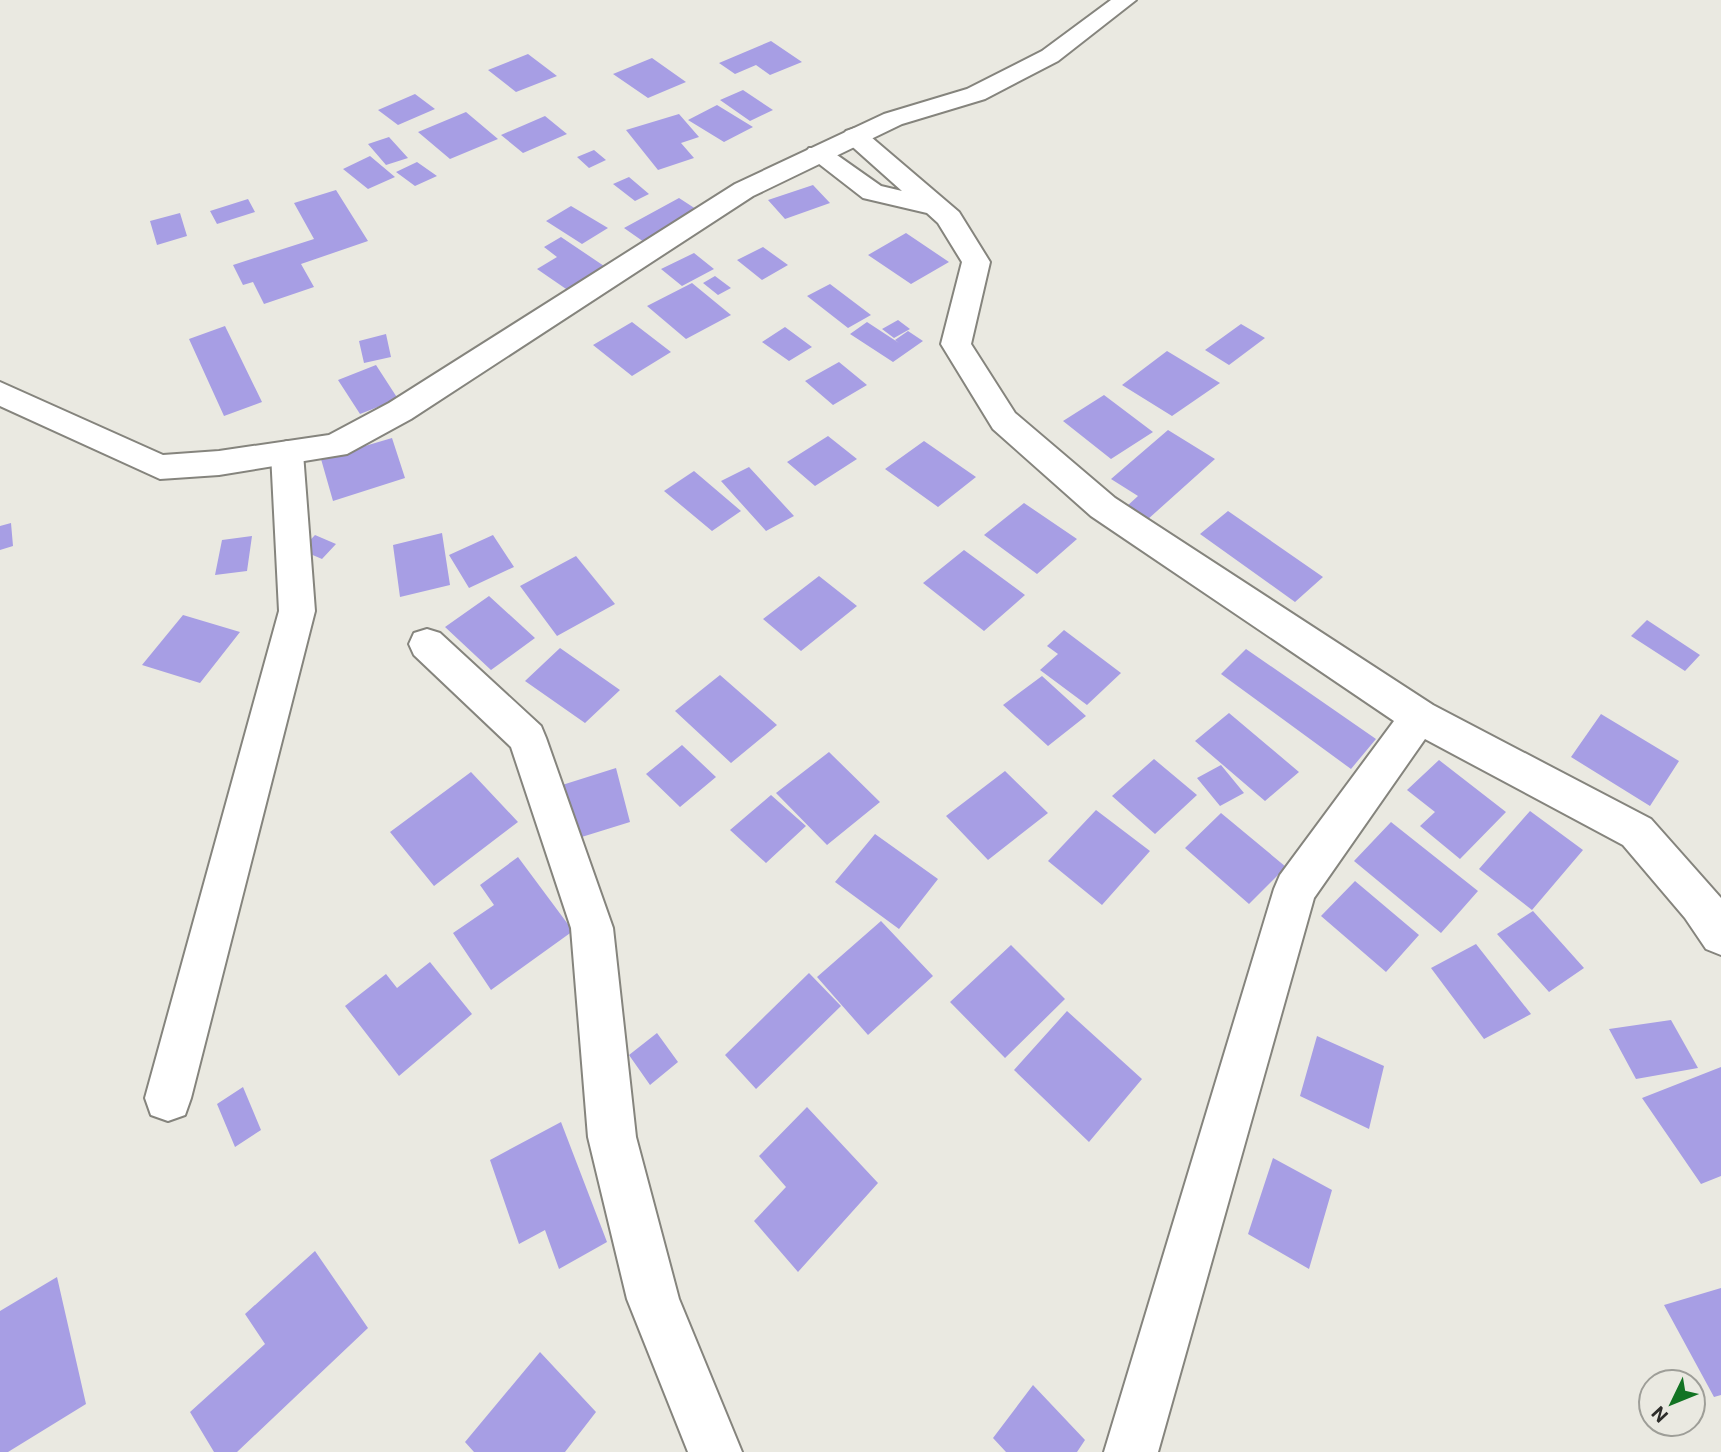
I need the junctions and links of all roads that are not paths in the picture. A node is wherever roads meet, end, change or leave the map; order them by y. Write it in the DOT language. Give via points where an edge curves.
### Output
graph roads {
  1 [pos="1125,0"];
  2 [pos="855,136"];
  3 [pos="818,153"];
  4 [pos="939,208"];
  5 [pos="0,393"];
  6 [pos="287,453"];
  7 [pos="428,644"];
  8 [pos="1419,717"];
  9 [pos="1721,934"];
  10 [pos="168,1098"];
  11 [pos="715,1452"];
  12 [pos="1130,1452"];
  1 -- 2 [label="street" via="1050,56 976,94 893,119"];
  2 -- 3 [label="street"];
  2 -- 4 [label="street"];
  3 -- 4 [label="street" via="872,192"];
  3 -- 6 [label="street" via="744,190 400,411 336,446"];
  4 -- 8 [label="street" via="976,262 956,344 1004,421 1103,507"];
  5 -- 6 [label="street" via="160,467"];
  6 -- 10 [label="street" via="297,611"];
  7 -- 11 [label="street" via="527,738 592,928 612,1137 653,1299"];
  8 -- 9 [label="street" via="1637,832"];
  8 -- 12 [label="street" via="1295,889"];
}
